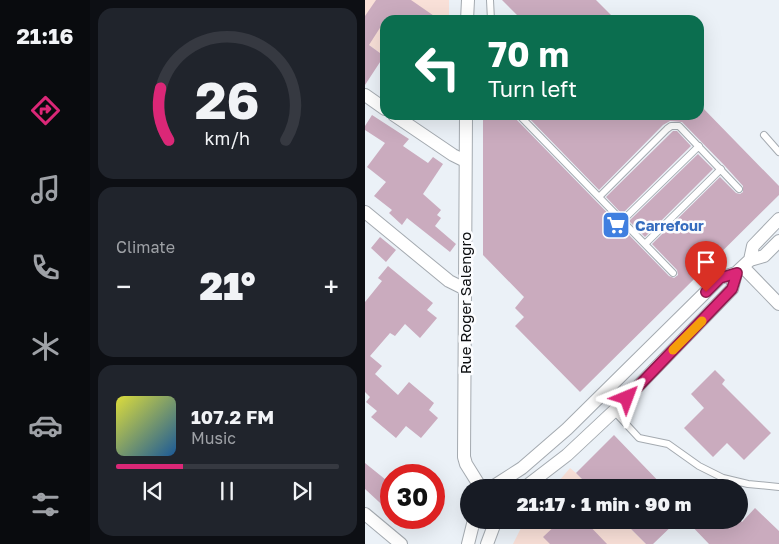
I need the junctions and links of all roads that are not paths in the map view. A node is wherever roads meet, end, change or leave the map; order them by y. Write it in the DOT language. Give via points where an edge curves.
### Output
graph roads {
  1 [pos="468,0"];
  2 [pos="490,0"];
  3 [pos="467,15"];
  4 [pos="491,15"];
  5 [pos="365,95"];
  6 [pos="380,106"];
  7 [pos="401,120"];
  8 [pos="466,120"];
  9 [pos="524,120"];
  10 [pos="764,135"];
  11 [pos="699,146"];
  12 [pos="779,152"];
  13 [pos="465,161"];
  14 [pos="721,169"];
  15 [pos="739,188"];
  16 [pos="599,197"];
  17 [pos="365,212"];
  18 [pos="779,219"];
  19 [pos="623,221"];
  20 [pos="779,242"];
  21 [pos="645,244"];
  22 [pos="743,267"];
  23 [pos="673,273"];
  24 [pos="465,289"];
  25 [pos="779,304"];
  26 [pos="614,411"];
  27 [pos="475,479"];
  28 [pos="506,479"];
  29 [pos="536,479"];
  30 [pos="779,487"];
  31 [pos="365,514"];
  32 [pos="472,529"];
  33 [pos="493,529"];
  34 [pos="401,544"];
  35 [pos="468,544"];
  36 [pos="487,544"];
  1 -- 3 [label="street"];
  2 -- 4 [label="lane"];
  5 -- 6 [label="street"];
  7 -- 13 [label="street"];
  8 -- 13 [label="street, Rue Roger Salengro"];
  9 -- 16 [label="lane"];
  10 -- 12 [label="lane"];
  11 -- 14 [label="lane"];
  11 -- 16 [label="lane" via="679,126 671,126"];
  11 -- 19 [label="lane"];
  13 -- 24 [label="street, Rue Roger Salengro"];
  14 -- 15 [label="lane"];
  14 -- 21 [label="lane"];
  16 -- 19 [label="lane"];
  17 -- 24 [label="street" via="449,281"];
  18 -- 22 [label="street" via="753,246"];
  19 -- 21 [label="lane"];
  20 -- 22 [label="street" via="764,256"];
  21 -- 23 [label="lane"];
  22 -- 25 [label="street"];
  22 -- 26 [label="street" via="732,289"];
  22 -- 28 [label="street" via="720,278 567,429"];
  24 -- 27 [label="street, Rue Roger Salengro" via="465,458"];
  26 -- 29 [label="street"];
  26 -- 30 [label="lane" via="639,438 668,444 723,478"];
  31 -- 34 [label="street"];
  32 -- 35 [label="street"];
  33 -- 36 [label="street"];
}
